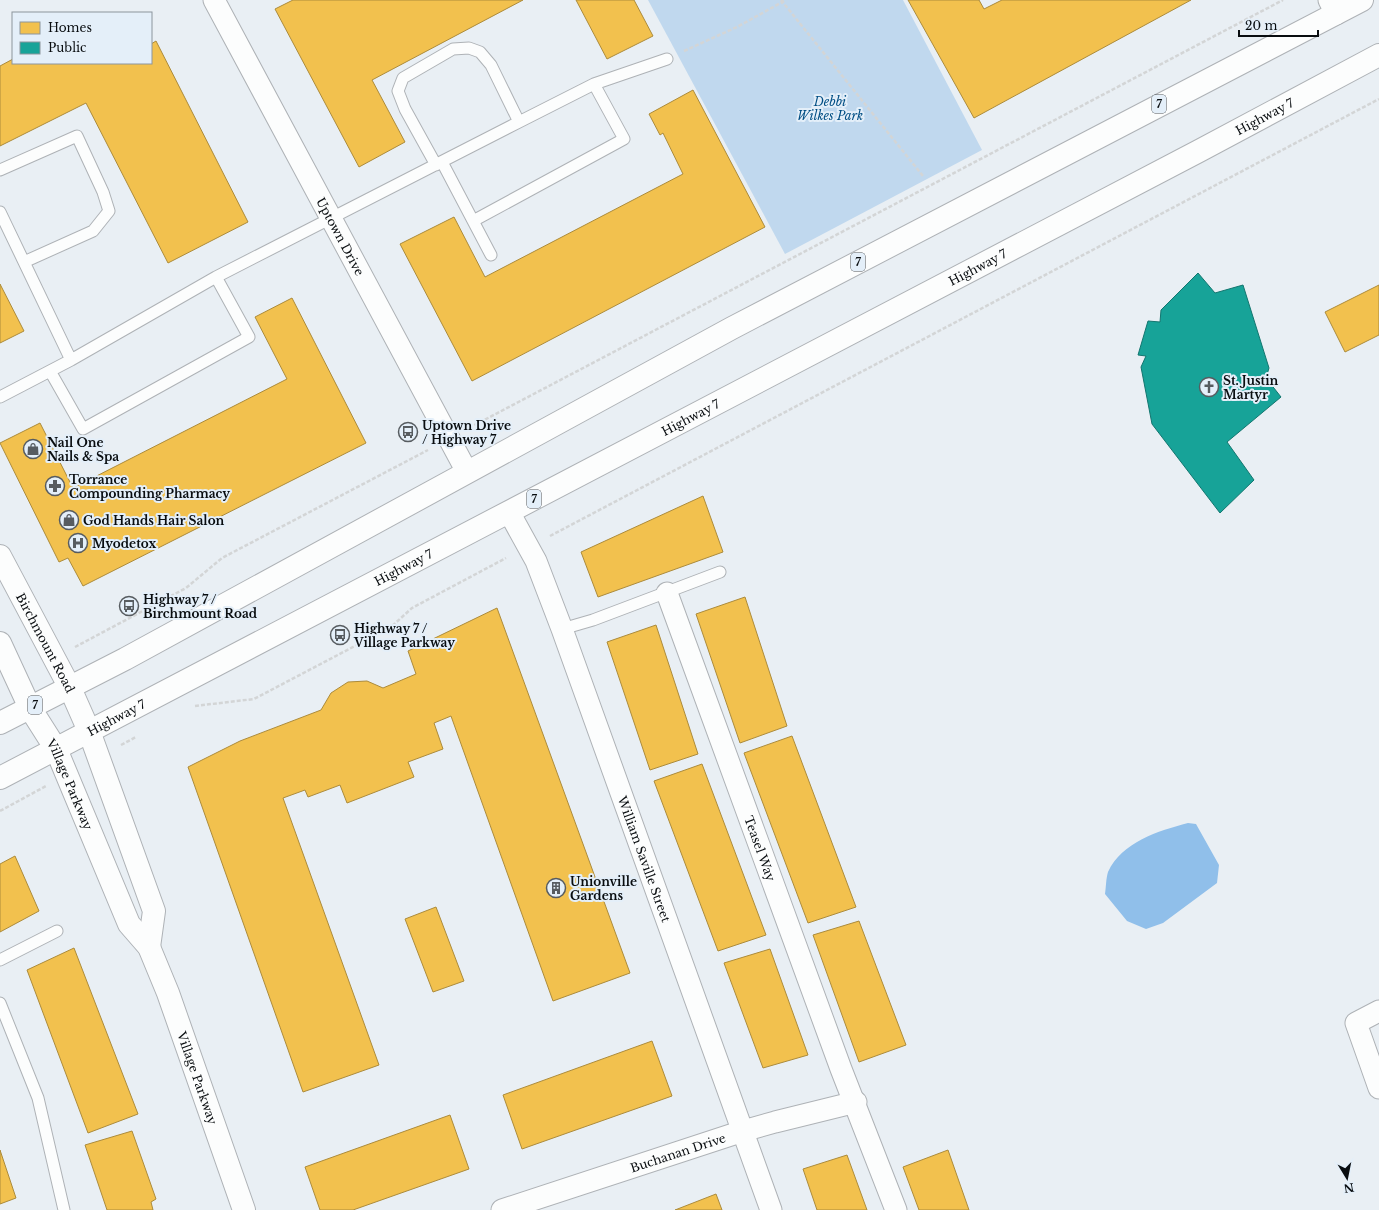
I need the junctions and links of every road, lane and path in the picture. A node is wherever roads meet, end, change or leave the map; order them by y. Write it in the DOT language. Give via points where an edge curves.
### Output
graph roads {
  1 [pos="214,0"];
  2 [pos="786,0"];
  3 [pos="1283,0"];
  4 [pos="1362,0"];
  5 [pos="781,1"];
  6 [pos="1332,7"];
  7 [pos="1379,54"];
  8 [pos="667,59"];
  9 [pos="594,84"];
  10 [pos="1379,98"];
  11 [pos="519,122"];
  12 [pos="439,163"];
  13 [pos="0,170"];
  14 [pos="923,176"];
  15 [pos="0,212"];
  16 [pos="332,218"];
  17 [pos="473,221"];
  18 [pos="491,255"];
  19 [pos="24,262"];
  20 [pos="216,277"];
  21 [pos="71,360"];
  22 [pos="50,371"];
  23 [pos="0,397"];
  24 [pos="477,424"];
  25 [pos="411,460"];
  26 [pos="467,472"];
  27 [pos="509,512"];
  28 [pos="529,547"];
  29 [pos="0,556"];
  30 [pos="720,572"];
  31 [pos="667,593"];
  32 [pos="562,630"];
  33 [pos="0,643"];
  34 [pos="54,658"];
  35 [pos="70,688"];
  36 [pos="194,706"];
  37 [pos="30,708"];
  38 [pos="0,723"];
  39 [pos="89,731"];
  40 [pos="56,749"];
  41 [pos="0,778"];
  42 [pos="57,931"];
  43 [pos="149,947"];
  44 [pos="0,960"];
  45 [pos="0,1002"];
  46 [pos="1379,1011"];
  47 [pos="1379,1088"];
  48 [pos="856,1102"];
  49 [pos="743,1131"];
  50 [pos="61,1209"];
  51 [pos="244,1210"];
  52 [pos="502,1210"];
  53 [pos="771,1210"];
  54 [pos="896,1210"];
  1 -- 16 [label="street, Uptown Drive"];
  2 -- 5 [label="path"];
  3 -- 24 [label="path"];
  4 -- 6 [label="main road, 7"];
  5 -- 8 [label="path" via="737,27"];
  5 -- 14 [label="path"];
  6 -- 26 [label="main road, 7"];
  7 -- 27 [label="main road, Highway 7 / 7"];
  8 -- 9 [label="lane"];
  9 -- 11 [label="lane"];
  9 -- 17 [label="lane" via="624,139"];
  10 -- 28 [label="path"];
  11 -- 12 [label="lane"];
  11 -- 12 [label="lane" via="491,66 480,52 469,48 453,49 403,78 398,91 405,109"];
  12 -- 16 [label="lane"];
  12 -- 17 [label="lane"];
  13 -- 19 [label="lane" via="77,136 109,211 93,231"];
  15 -- 19 [label="lane"];
  16 -- 20 [label="lane"];
  16 -- 26 [label="street, Uptown Drive"];
  17 -- 18 [label="lane"];
  19 -- 21 [label="lane"];
  20 -- 21 [label="lane"];
  20 -- 22 [label="lane" via="249,337 242,341 83,429"];
  21 -- 22 [label="lane"];
  22 -- 23 [label="lane"];
  25 -- 34 [label="path" via="222,558 186,588"];
  26 -- 35 [label="main road, 7"];
  27 -- 28 [label="street, William Saville Street"];
  27 -- 39 [label="main road, Highway 7 / 7"];
  28 -- 32 [label="street, William Saville Street"];
  28 -- 36 [label="path" via="412,608 391,627 254,699"];
  29 -- 34 [label="main road, Birchmount Road"];
  30 -- 31 [label="lane"];
  31 -- 32 [label="lane"];
  31 -- 48 [label="street, Teasel Way"];
  32 -- 49 [label="street, William Saville Street"];
  33 -- 37 [label="main road"];
  34 -- 35 [label="main road, Birchmount Road"];
  35 -- 37 [label="main road, 7"];
  35 -- 39 [label="main road, Birchmount Road"];
  37 -- 38 [label="main road, 7"];
  37 -- 40 [label="main road, Village Parkway"];
  39 -- 40 [label="main road, Highway 7 / 7"];
  39 -- 43 [label="main road" via="154,911"];
  40 -- 41 [label="main road, Highway 7 / 7"];
  40 -- 43 [label="main road, Village Parkway" via="129,924"];
  42 -- 44 [label="lane"];
  43 -- 51 [label="main road, Village Parkway" via="168,993"];
  45 -- 50 [label="lane" via="38,1098"];
  46 -- 47 [label="street" via="1356,1023"];
  48 -- 49 [label="street, Buchanan Drive"];
  48 -- 54 [label="street, Teasel Way"];
  49 -- 52 [label="street, Buchanan Drive"];
  49 -- 53 [label="street, William Saville Street"];
}
